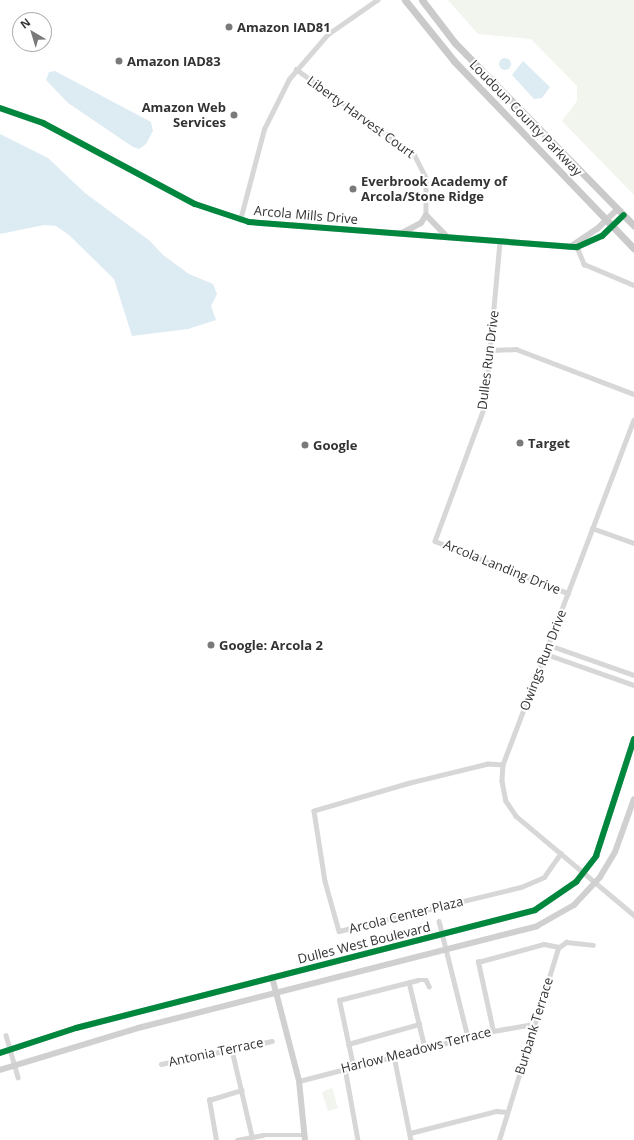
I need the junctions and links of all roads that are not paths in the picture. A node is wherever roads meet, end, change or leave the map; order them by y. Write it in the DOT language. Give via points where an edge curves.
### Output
graph roads {
  1 [pos="377,0"];
  2 [pos="405,0"];
  3 [pos="422,0"];
  4 [pos="296,69"];
  5 [pos="0,108"];
  6 [pos="618,209"];
  7 [pos="426,215"];
  8 [pos="624,215"];
  9 [pos="240,220"];
  10 [pos="607,220"];
  11 [pos="612,226"];
  12 [pos="634,226"];
  13 [pos="400,234"];
  14 [pos="449,238"];
  15 [pos="500,242"];
  16 [pos="574,246"];
  17 [pos="634,249"];
  18 [pos="634,285"];
  19 [pos="491,350"];
  20 [pos="634,394"];
  21 [pos="634,420"];
  22 [pos="592,528"];
  23 [pos="436,541"];
  24 [pos="634,543"];
  25 [pos="568,593"];
  26 [pos="549,645"];
  27 [pos="546,654"];
  28 [pos="634,675"];
  29 [pos="634,685"];
  30 [pos="634,739"];
  31 [pos="503,765"];
  32 [pos="634,799"];
  33 [pos="561,853"];
  34 [pos="585,872"];
  35 [pos="597,882"];
  36 [pos="634,915"];
  37 [pos="438,921"];
  38 [pos="443,934"];
  39 [pos="593,945"];
  40 [pos="559,947"];
  41 [pos="446,950"];
  42 [pos="272,977"];
  43 [pos="409,982"];
  44 [pos="429,986"];
  45 [pos="277,992"];
  46 [pos="419,1024"];
  47 [pos="534,1024"];
  48 [pos="493,1031"];
  49 [pos="6,1035"];
  50 [pos="468,1037"];
  51 [pos="272,1041"];
  52 [pos="348,1044"];
  53 [pos="425,1048"];
  54 [pos="10,1050"];
  55 [pos="232,1050"];
  56 [pos="0,1054"];
  57 [pos="394,1056"];
  58 [pos="161,1064"];
  59 [pos="15,1065"];
  60 [pos="353,1066"];
  61 [pos="344,1068"];
  62 [pos="0,1070"];
  63 [pos="18,1077"];
  64 [pos="299,1081"];
  65 [pos="241,1090"];
  66 [pos="507,1112"];
  67 [pos="410,1134"];
  68 [pos="252,1136"];
  69 [pos="263,1138"];
  70 [pos="305,1138"];
  71 [pos="216,1140"];
  72 [pos="237,1140"];
  73 [pos="358,1140"];
  74 [pos="411,1140"];
  75 [pos="499,1140"];
  1 -- 4 [label="street" via="338,25"];
  2 -- 10 [label="main road, Loudoun County Parkway" via="454,61"];
  3 -- 6 [label="main road, Loudoun County Parkway" via="455,43"];
  4 -- 7 [label="street, Liberty Harvest Court" via="414,154 426,178"];
  4 -- 9 [label="street" via="264,129"];
  5 -- 9 [label="street, Arcola Mills Drive" via="43,123 195,204"];
  6 -- 8 [label="main road, Loudoun County Parkway"];
  6 -- 10 [label="street"];
  7 -- 13 [label="street" via="421,223"];
  7 -- 14 [label="street"];
  8 -- 11 [label="street, Arcola Mills Drive"];
  8 -- 12 [label="main road, Loudoun County Parkway"];
  9 -- 13 [label="street, Arcola Mills Drive"];
  10 -- 11 [label="main road, Loudoun County Parkway"];
  10 -- 16 [label="street"];
  11 -- 16 [label="street, Arcola Mills Drive" via="593,242"];
  11 -- 17 [label="main road, Loudoun County Parkway"];
  13 -- 14 [label="street, Arcola Mills Drive"];
  14 -- 15 [label="street, Arcola Mills Drive"];
  15 -- 16 [label="street, Arcola Mills Drive"];
  15 -- 19 [label="street, Dulles Run Drive"];
  16 -- 18 [label="street" via="586,265"];
  19 -- 20 [label="street" via="516,349"];
  19 -- 23 [label="street, Dulles Run Drive" via="483,412"];
  21 -- 22 [label="street, Owings Run Drive"];
  22 -- 24 [label="street"];
  22 -- 25 [label="street, Owings Run Drive"];
  23 -- 25 [label="street, Arcola Landing Drive"];
  25 -- 26 [label="street, Owings Run Drive"];
  26 -- 27 [label="street, Owings Run Drive"];
  26 -- 28 [label="street"];
  27 -- 29 [label="street"];
  27 -- 31 [label="street, Owings Run Drive"];
  30 -- 34 [label="street, Dulles West Boulevard" via="603,841"];
  31 -- 33 [label="street, Owings Run Drive" via="502,790 509,807"];
  31 -- 33 [label="street, Arcola Center Plaza" via="488,764 314,811 325,881 339,931 521,887 544,877"];
  32 -- 35 [label="street, Dulles West Boulevard" via="614,856"];
  33 -- 34 [label="street, Owings Run Drive"];
  34 -- 35 [label="street, Owings Run Drive"];
  34 -- 38 [label="street, Dulles West Boulevard" via="558,897 535,910"];
  35 -- 36 [label="street, Owings Run Drive"];
  35 -- 41 [label="street, Dulles West Boulevard" via="574,905 537,926"];
  37 -- 38 [label="street"];
  38 -- 41 [label="street"];
  38 -- 42 [label="street, Dulles West Boulevard"];
  39 -- 40 [label="street" via="566,942"];
  40 -- 47 [label="street, Burbank Terrace"];
  40 -- 48 [label="street" via="544,944 478,962"];
  41 -- 45 [label="street, Dulles West Boulevard"];
  41 -- 50 [label="street"];
  42 -- 45 [label="street"];
  42 -- 54 [label="street, Dulles West Boulevard" via="76,1028"];
  43 -- 44 [label="street" via="423,979"];
  43 -- 46 [label="street"];
  43 -- 52 [label="street" via="338,1000"];
  45 -- 59 [label="street, Dulles West Boulevard" via="130,1030"];
  45 -- 64 [label="street"];
  46 -- 52 [label="street"];
  46 -- 53 [label="street"];
  47 -- 48 [label="street, Harlow Meadows Terrace"];
  47 -- 66 [label="street, Burbank Terrace"];
  48 -- 50 [label="street, Harlow Meadows Terrace"];
  49 -- 54 [label="street"];
  50 -- 53 [label="street, Harlow Meadows Terrace"];
  51 -- 55 [label="street, Antonia Terrace"];
  52 -- 60 [label="street"];
  53 -- 57 [label="street, Harlow Meadows Terrace"];
  54 -- 56 [label="street, Dulles West Boulevard"];
  54 -- 59 [label="street"];
  55 -- 58 [label="street, Antonia Terrace"];
  55 -- 65 [label="street"];
  57 -- 60 [label="street, Harlow Meadows Terrace"];
  57 -- 67 [label="street"];
  59 -- 62 [label="street, Dulles West Boulevard"];
  59 -- 63 [label="street"];
  60 -- 61 [label="street, Harlow Meadows Terrace"];
  61 -- 64 [label="street, Harlow Meadows Terrace"];
  61 -- 73 [label="street"];
  64 -- 70 [label="street"];
  65 -- 68 [label="street"];
  65 -- 71 [label="street" via="209,1100"];
  66 -- 67 [label="street" via="496,1111"];
  66 -- 75 [label="street, Burbank Terrace"];
  67 -- 74 [label="street"];
  68 -- 69 [label="street"];
  68 -- 72 [label="street"];
  69 -- 70 [label="street"];
}
